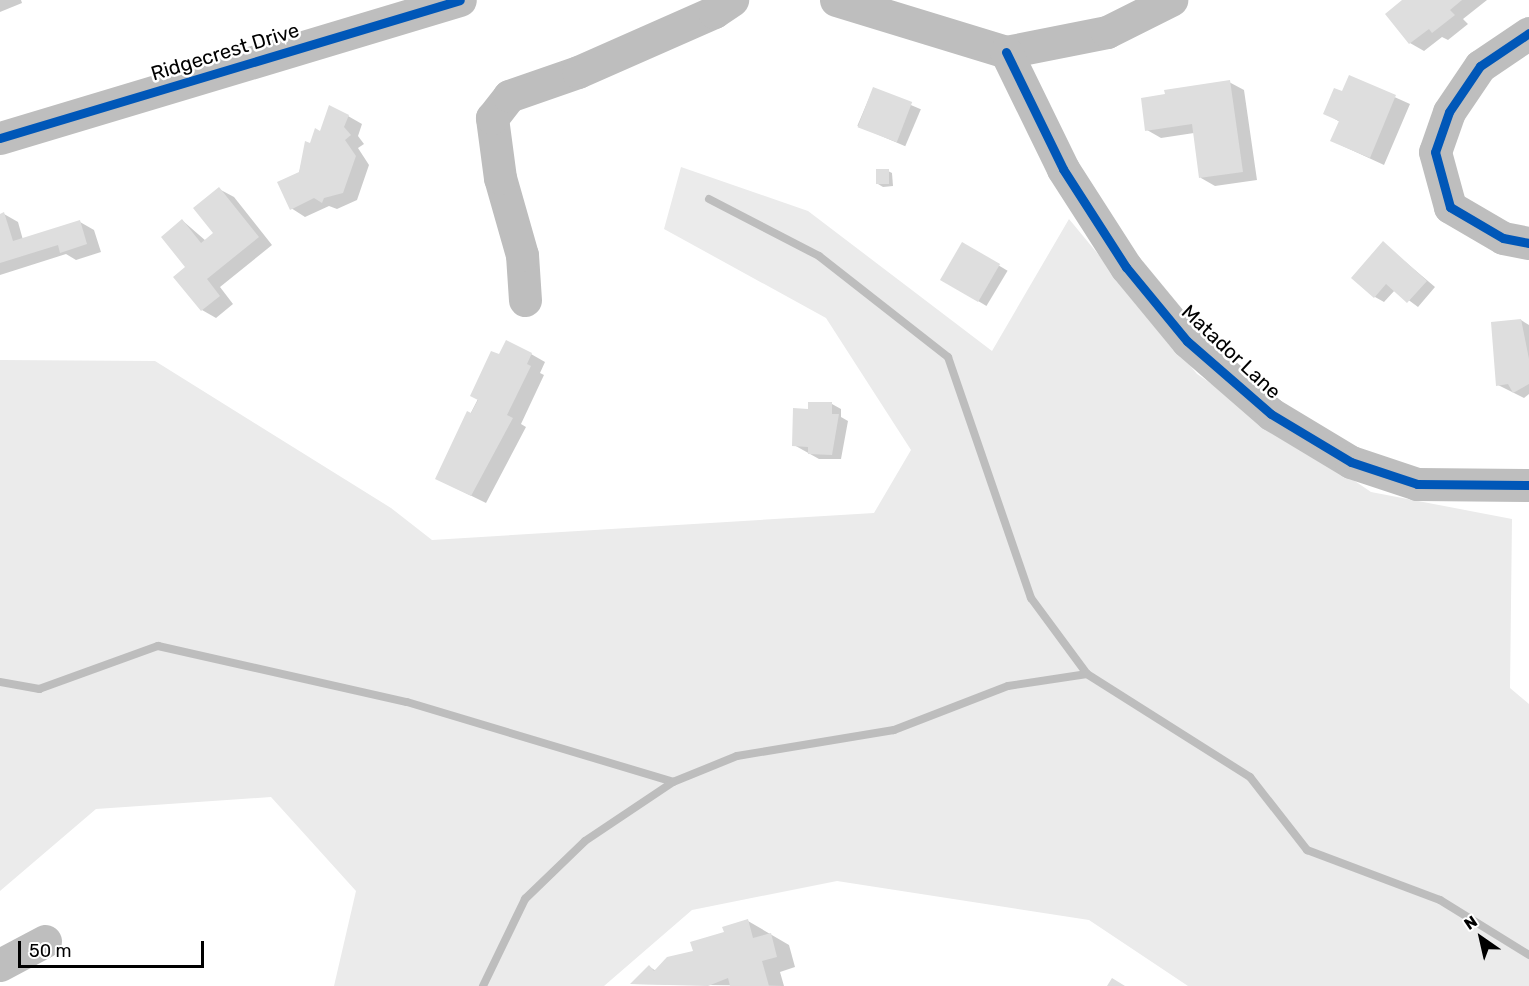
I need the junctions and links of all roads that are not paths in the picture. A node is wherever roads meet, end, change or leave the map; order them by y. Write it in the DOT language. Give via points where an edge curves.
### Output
graph roads {
  1 [pos="460,0"];
  2 [pos="732,0"];
  3 [pos="836,0"];
  4 [pos="1171,0"];
  5 [pos="1529,33"];
  6 [pos="1006,52"];
  7 [pos="0,138"];
  8 [pos="1529,243"];
  9 [pos="525,300"];
  10 [pos="1529,485"];
  11 [pos="45,941"];
  12 [pos="0,965"];
  1 -- 7 [label="street, Ridgecrest Drive"];
  2 -- 9 [label="street" via="714,12 578,72 509,96 492,118 500,178 522,255"];
  3 -- 6 [label="street"];
  4 -- 6 [label="street" via="1107,32"];
  5 -- 8 [label="street" via="1480,66 1449,112 1435,152 1450,207 1503,238"];
  6 -- 10 [label="street, Matador Lane" via="1063,169 1126,267 1187,341 1271,414 1351,462 1417,484"];
  11 -- 12 [label="street"];
}
